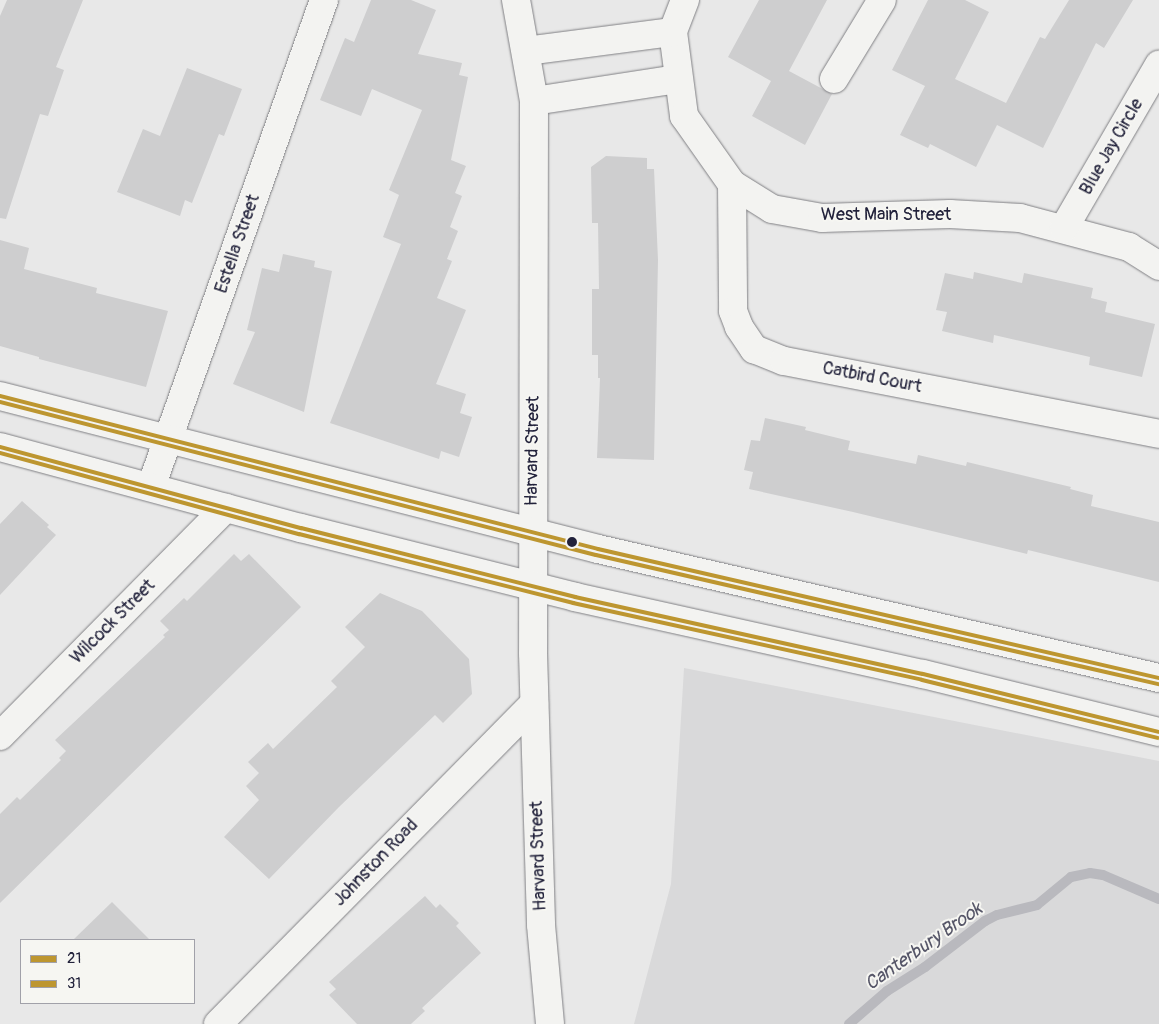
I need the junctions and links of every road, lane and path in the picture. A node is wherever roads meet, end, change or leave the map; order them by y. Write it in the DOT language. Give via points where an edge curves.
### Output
graph roads {
  1 [pos="324,0"];
  2 [pos="516,0"];
  3 [pos="685,0"];
  4 [pos="882,0"];
  5 [pos="673,32"];
  6 [pos="526,51"];
  7 [pos="1159,65"];
  8 [pos="678,79"];
  9 [pos="834,79"];
  10 [pos="534,101"];
  11 [pos="732,184"];
  12 [pos="1064,228"];
  13 [pos="1159,266"];
  14 [pos="0,396"];
  15 [pos="1159,434"];
  16 [pos="168,441"];
  17 [pos="0,447"];
  18 [pos="151,487"];
  19 [pos="226,508"];
  20 [pos="532,533"];
  21 [pos="532,586"];
  22 [pos="1159,678"];
  23 [pos="534,703"];
  24 [pos="1159,732"];
  25 [pos="0,736"];
  26 [pos="218,1024"];
  27 [pos="550,1024"];
  1 -- 16 [label="main road, Estella Street"];
  2 -- 6 [label="main road, Harvard Street"];
  3 -- 5 [label="main road, West Main Street"];
  4 -- 9 [label="main road"];
  5 -- 6 [label="main road"];
  5 -- 8 [label="main road, West Main Street"];
  6 -- 10 [label="main road, Harvard Street"];
  7 -- 12 [label="main road, Blue Jay Circle"];
  8 -- 10 [label="main road"];
  8 -- 11 [label="main road, West Main Street" via="684,116"];
  10 -- 20 [label="main road, Harvard Street"];
  11 -- 12 [label="main road, West Main Street" via="772,210 822,218 950,214 1020,218"];
  11 -- 15 [label="main road, Catbird Court" via="733,312 754,349 784,361"];
  12 -- 13 [label="main road, West Main Street" via="1129,247"];
  14 -- 16 [label="main road"];
  16 -- 18 [label="main road, Estella Street"];
  16 -- 20 [label="main road"];
  17 -- 18 [label="main road"];
  18 -- 19 [label="main road"];
  19 -- 21 [label="main road"];
  19 -- 25 [label="main road, Wilcock Street"];
  20 -- 21 [label="main road, Harvard Street"];
  20 -- 22 [label="main road"];
  21 -- 23 [label="main road, Harvard Street"];
  21 -- 24 [label="main road" via="922,674"];
  23 -- 26 [label="main road, Johnston Road"];
  23 -- 27 [label="main road, Harvard Street" via="541,925"];
}
